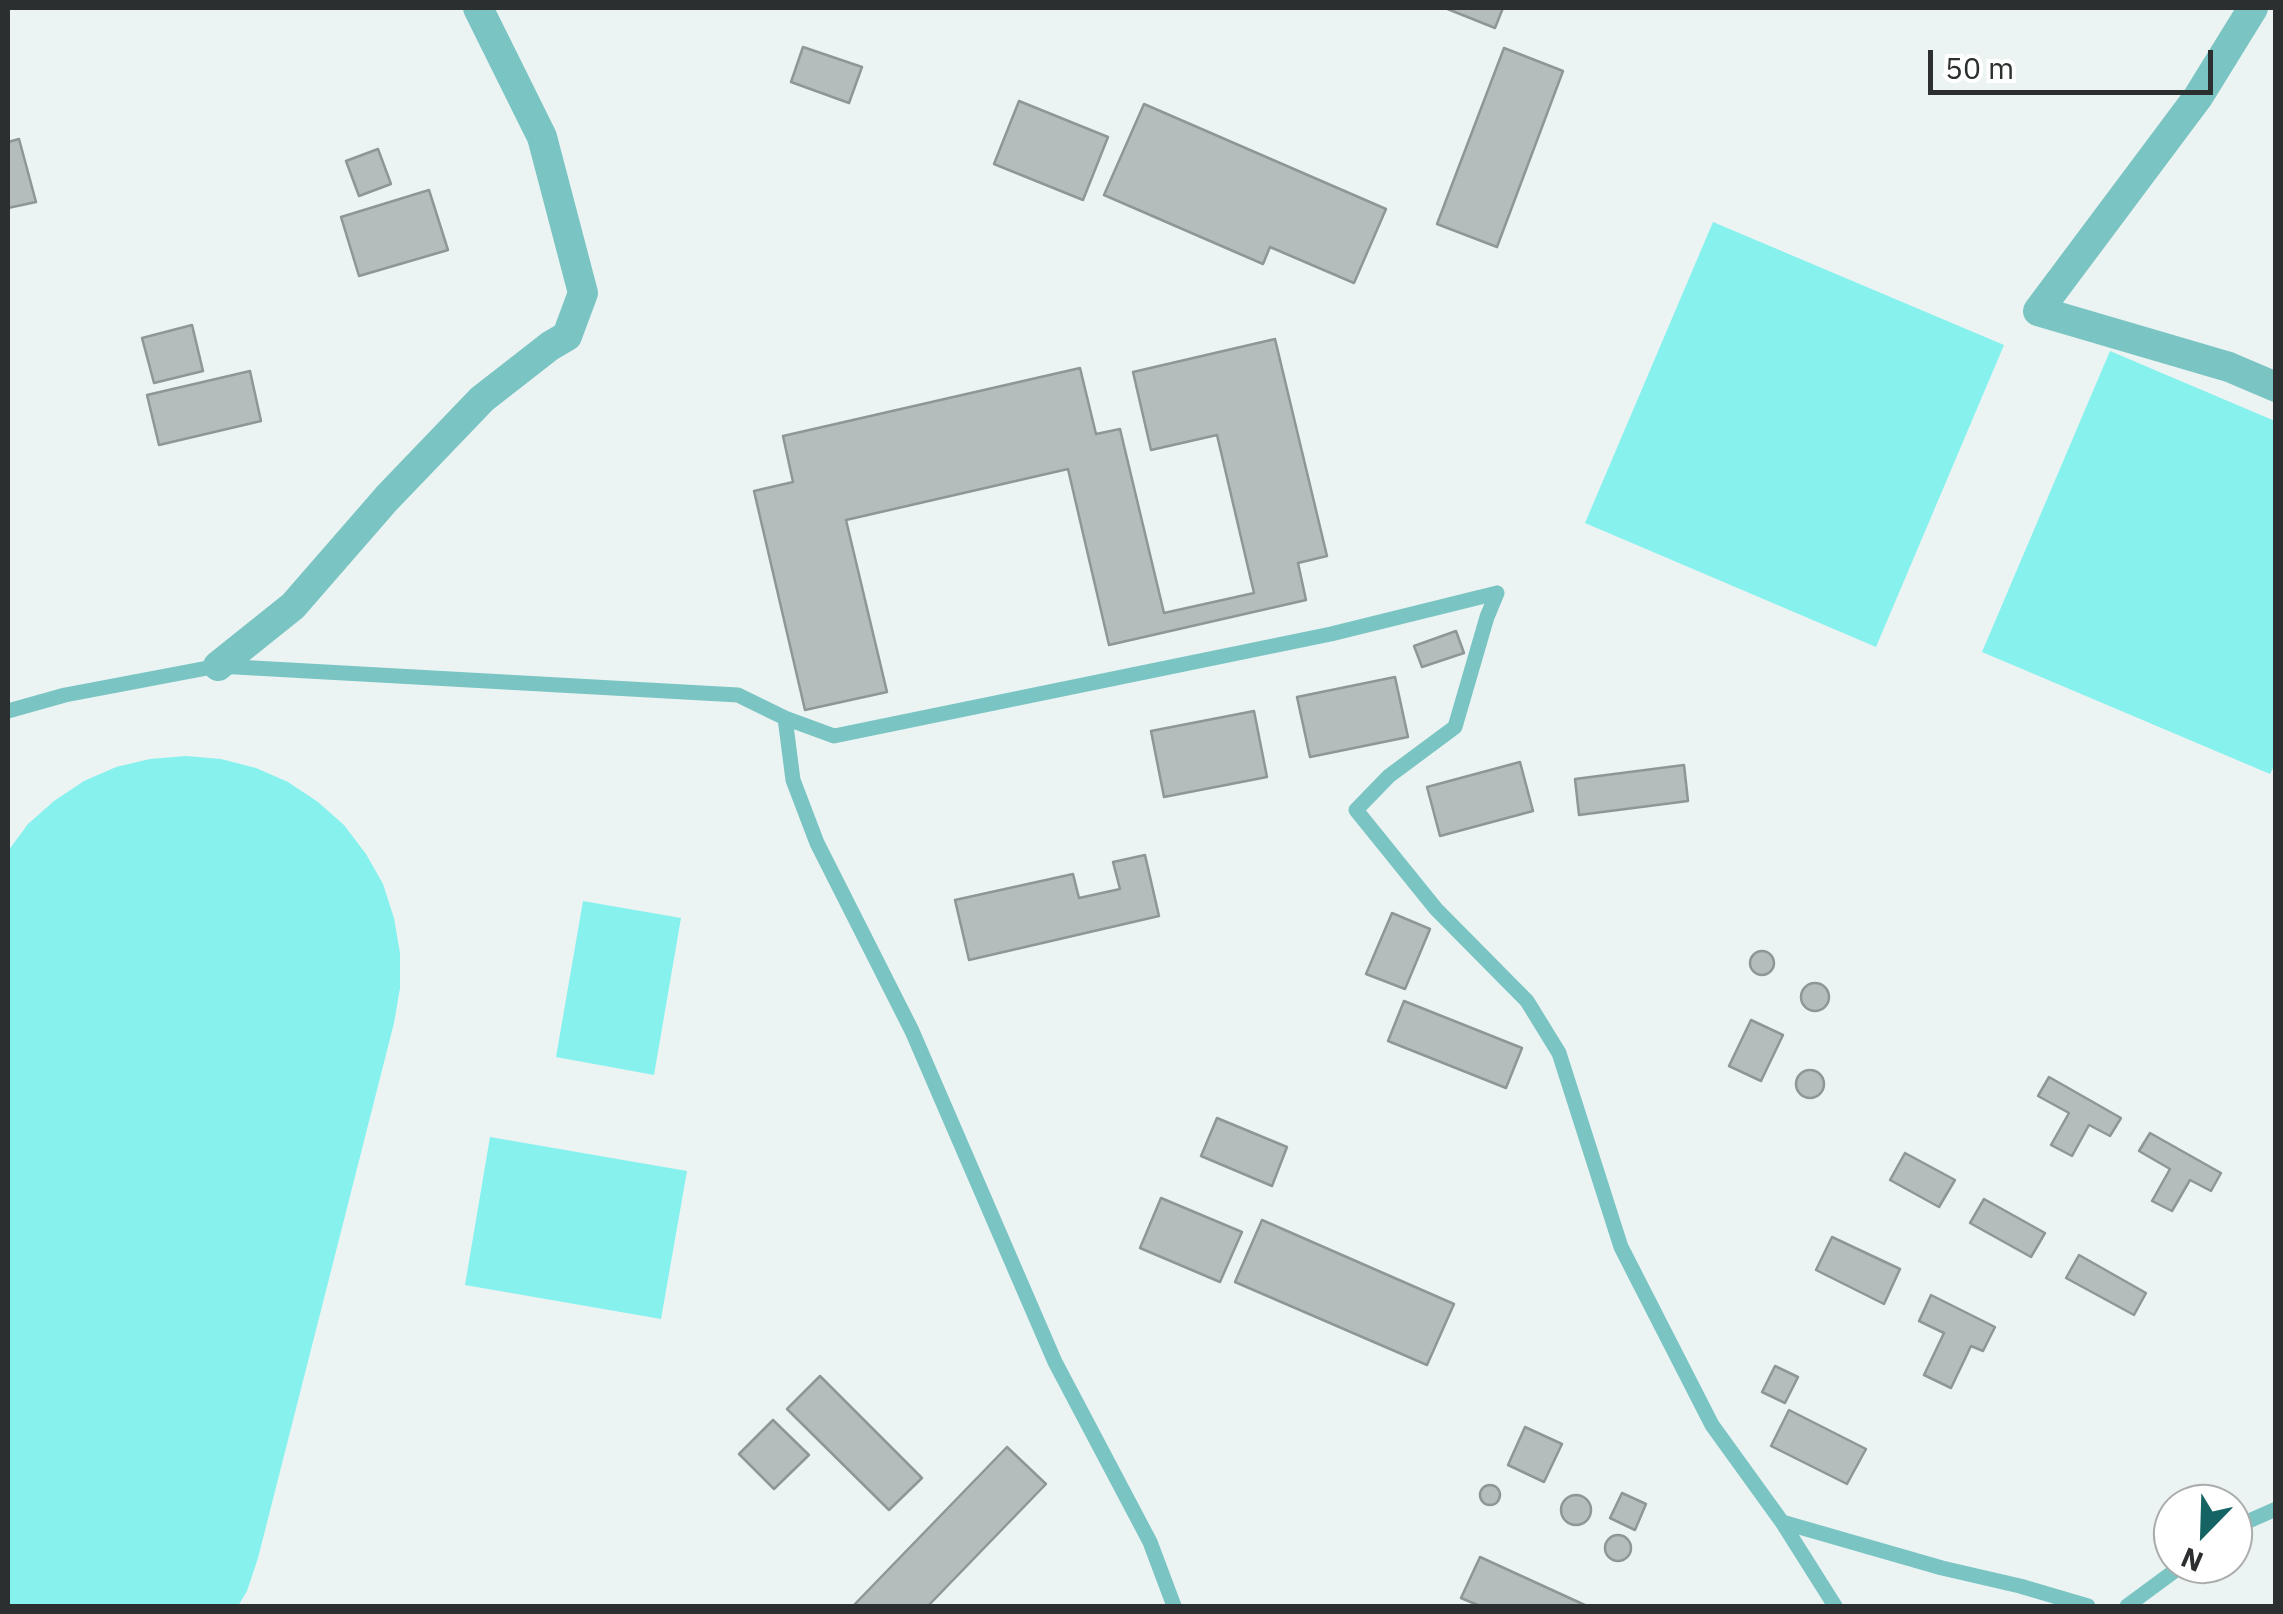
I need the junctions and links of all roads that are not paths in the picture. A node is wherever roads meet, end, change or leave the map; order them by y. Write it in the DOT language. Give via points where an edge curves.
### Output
graph roads {
  1 [pos="478,8"];
  2 [pos="2253,8"];
  3 [pos="2276,387"];
  4 [pos="218,666"];
  5 [pos="8,712"];
  6 [pos="785,718"];
  7 [pos="2276,1509"];
  8 [pos="2253,1519"];
  9 [pos="1782,1522"];
  10 [pos="2157,1584"];
  11 [pos="1174,1606"];
  12 [pos="1835,1606"];
  13 [pos="2088,1606"];
  14 [pos="2127,1606"];
  1 -- 4 [label="street" via="542,138 583,294 567,336 482,399 292,606"];
  2 -- 3 [label="street" via="2198,96 2038,310"];
  4 -- 5 [label="lane"];
  4 -- 6 [label="lane" via="738,695"];
  6 -- 9 [label="lane" via="834,736 1496,594 1455,728 1389,776 1356,810 1436,909 1527,1001 1559,1053 1621,1248 1712,1424"];
  6 -- 11 [label="lane" via="793,780 817,842 912,1031 1055,1362 1150,1542"];
  7 -- 8 [label="lane"];
  9 -- 12 [label="lane"];
  9 -- 13 [label="lane"];
  10 -- 14 [label="lane"];
}
